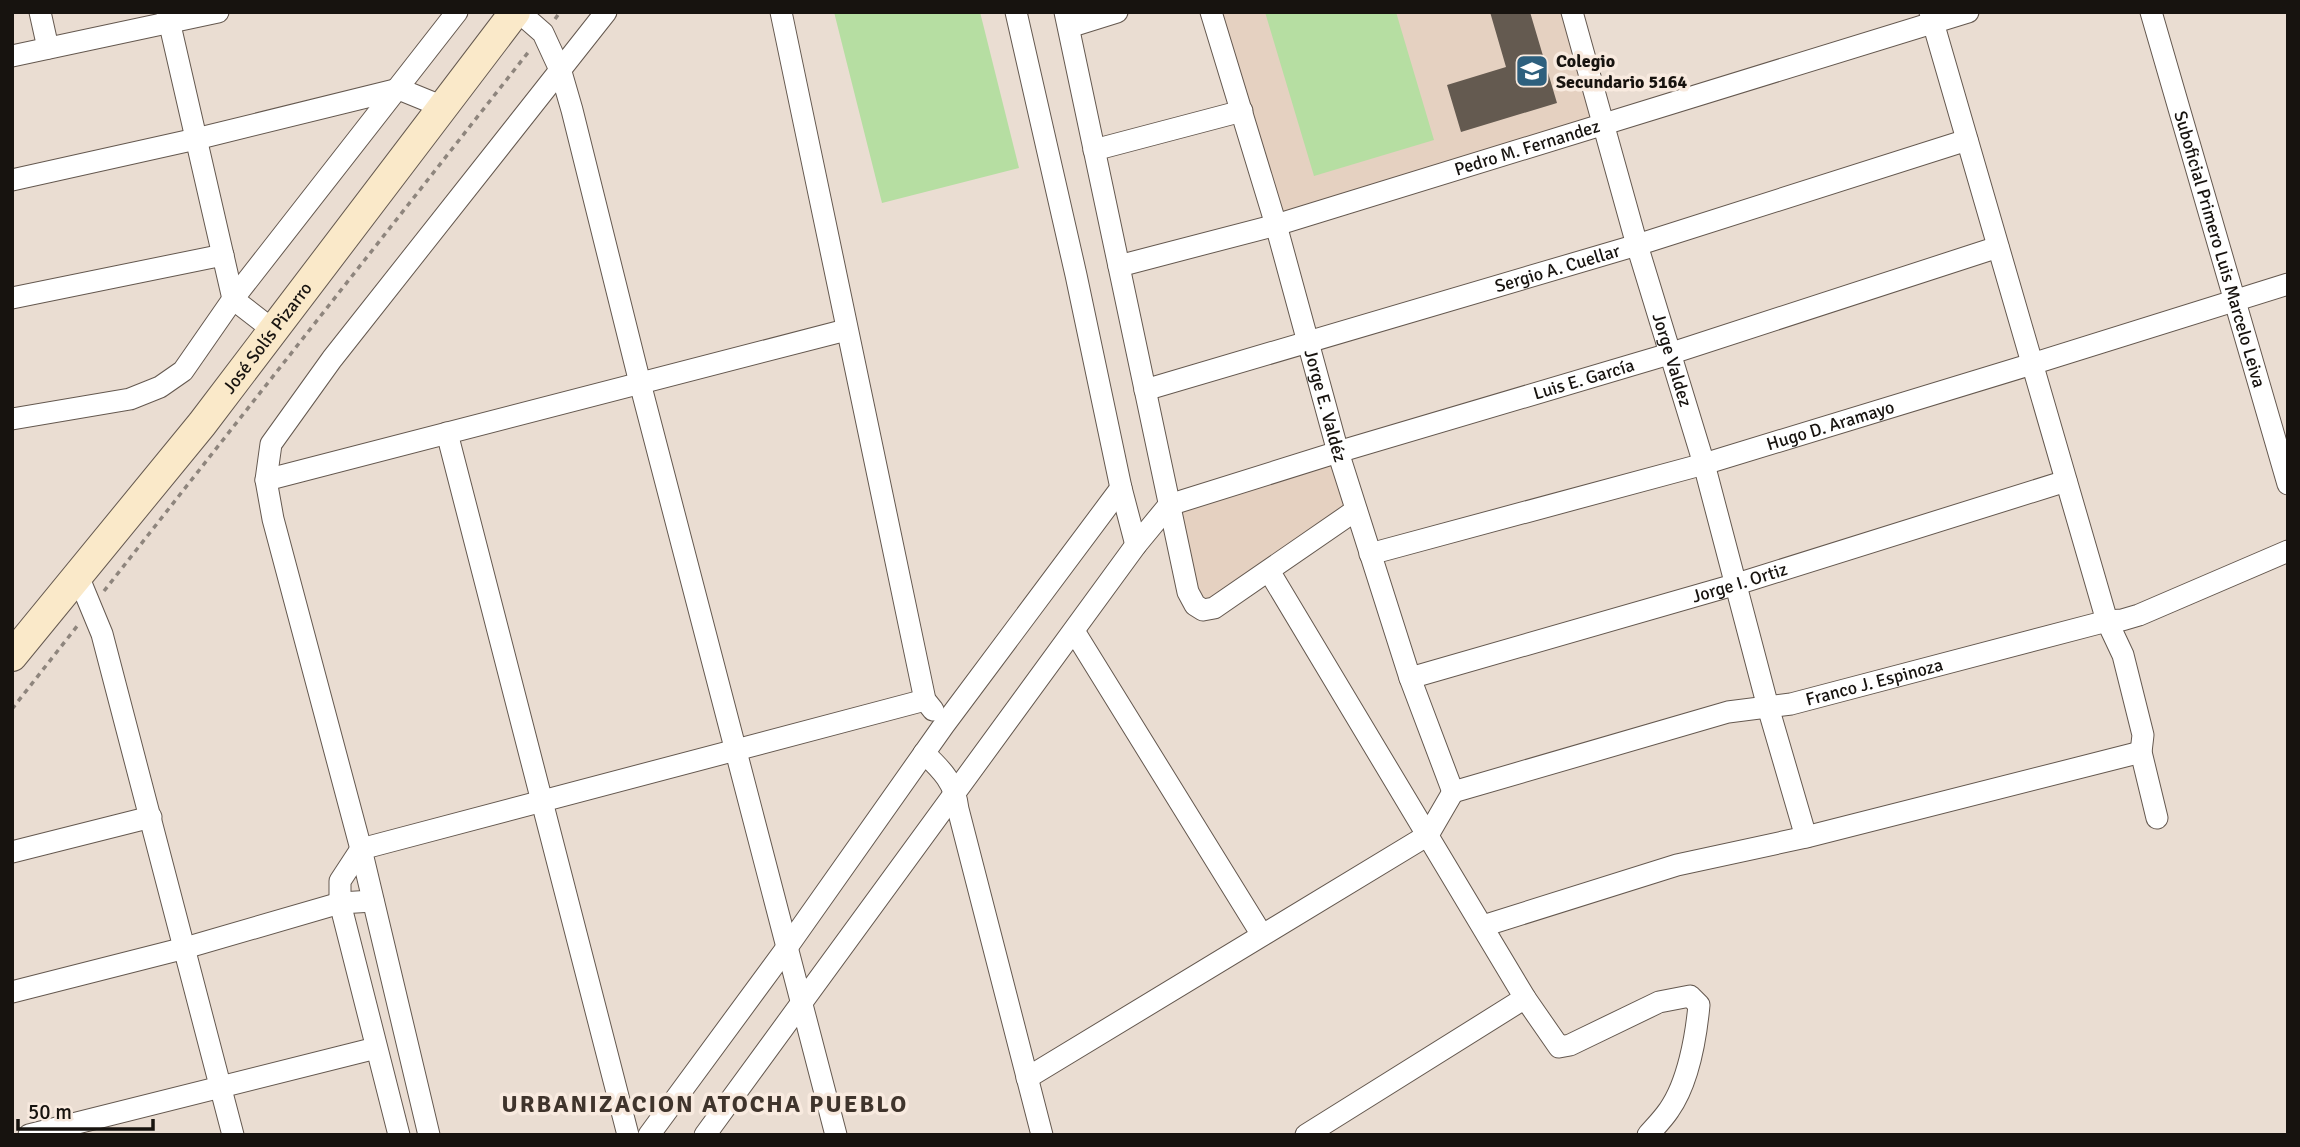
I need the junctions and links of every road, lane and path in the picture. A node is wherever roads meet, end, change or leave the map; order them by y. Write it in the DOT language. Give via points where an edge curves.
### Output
graph roads {
  1 [pos="40,12"];
  2 [pos="218,12"];
  3 [pos="457,12"];
  4 [pos="517,12"];
  5 [pos="560,12"];
  6 [pos="606,12"];
  7 [pos="780,12"];
  8 [pos="1016,12"];
  9 [pos="1117,12"];
  10 [pos="1211,12"];
  11 [pos="1572,12"];
  12 [pos="1968,12"];
  13 [pos="2151,12"];
  14 [pos="168,18"];
  15 [pos="1931,18"];
  16 [pos="1067,20"];
  17 [pos="544,33"];
  18 [pos="48,48"];
  19 [pos="12,56"];
  20 [pos="561,72"];
  21 [pos="399,89"];
  22 [pos="443,107"];
  23 [pos="1242,111"];
  24 [pos="1604,125"];
  25 [pos="196,139"];
  26 [pos="1967,140"];
  27 [pos="1094,150"];
  28 [pos="12,180"];
  29 [pos="1276,225"];
  30 [pos="1637,246"];
  31 [pos="1998,247"];
  32 [pos="223,255"];
  33 [pos="1119,266"];
  34 [pos="2288,284"];
  35 [pos="12,298"];
  36 [pos="233,299"];
  37 [pos="2233,300"];
  38 [pos="273,330"];
  39 [pos="846,330"];
  40 [pos="1306,341"];
  41 [pos="1669,355"];
  42 [pos="2032,365"];
  43 [pos="640,383"];
  44 [pos="1145,390"];
  45 [pos="12,419"];
  46 [pos="447,433"];
  47 [pos="1338,452"];
  48 [pos="1704,464"];
  49 [pos="267,480"];
  50 [pos="2066,481"];
  51 [pos="2288,484"];
  52 [pos="1121,488"];
  53 [pos="1169,505"];
  54 [pos="1356,510"];
  55 [pos="1136,545"];
  56 [pos="2288,551"];
  57 [pos="1370,554"];
  58 [pos="1269,571"];
  59 [pos="78,576"];
  60 [pos="1737,584"];
  61 [pos="91,608"];
  62 [pos="2107,621"];
  63 [pos="1074,631"];
  64 [pos="12,656"];
  65 [pos="1410,678"];
  66 [pos="925,700"];
  67 [pos="1768,708"];
  68 [pos="12,709"];
  69 [pos="944,725"];
  70 [pos="738,750"];
  71 [pos="2141,752"];
  72 [pos="924,753"];
  73 [pos="1453,792"];
  74 [pos="956,793"];
  75 [pos="542,801"];
  76 [pos="151,817"];
  77 [pos="2157,818"];
  78 [pos="1428,835"];
  79 [pos="1806,836"];
  80 [pos="361,849"];
  81 [pos="12,852"];
  82 [pos="373,901"];
  83 [pos="340,904"];
  84 [pos="1483,926"];
  85 [pos="1262,935"];
  86 [pos="788,946"];
  87 [pos="185,948"];
  88 [pos="12,992"];
  89 [pos="1525,998"];
  90 [pos="802,1002"];
  91 [pos="376,1048"];
  92 [pos="1027,1078"];
  93 [pos="220,1087"];
  94 [pos="29,1135"];
  95 [pos="233,1135"];
  96 [pos="398,1135"];
  97 [pos="429,1135"];
  98 [pos="628,1135"];
  99 [pos="649,1135"];
  100 [pos="705,1135"];
  101 [pos="836,1135"];
  102 [pos="1042,1135"];
  103 [pos="1306,1135"];
  104 [pos="1648,1135"];
  1 -- 18 [label="street"];
  2 -- 14 [label="street"];
  3 -- 21 [label="street"];
  4 -- 17 [label="street"];
  4 -- 22 [label="main road, José Solís Pizarro"];
  5 -- 17 [label="path"];
  6 -- 20 [label="street"];
  7 -- 39 [label="street"];
  8 -- 52 [label="street"];
  9 -- 16 [label="street"];
  10 -- 23 [label="street, Jorge E. Valdéz"];
  11 -- 24 [label="street, Jorge Valdez"];
  12 -- 15 [label="street, Pedro M. Fernandez"];
  13 -- 37 [label="street, Suboficial Primero Luis Marcelo Leiva"];
  14 -- 18 [label="street"];
  14 -- 25 [label="street"];
  15 -- 24 [label="street, Pedro M. Fernandez"];
  15 -- 26 [label="street"];
  16 -- 27 [label="street"];
  17 -- 20 [label="street"];
  17 -- 61 [label="path"];
  18 -- 19 [label="street"];
  20 -- 43 [label="street"];
  20 -- 49 [label="street" via="332,359 271,444"];
  21 -- 22 [label="street"];
  21 -- 25 [label="street"];
  21 -- 36 [label="street"];
  22 -- 38 [label="main road, José Solís Pizarro"];
  23 -- 27 [label="street"];
  23 -- 29 [label="street, Jorge E. Valdéz"];
  24 -- 29 [label="street, Pedro M. Fernandez"];
  24 -- 30 [label="street, Jorge Valdez"];
  25 -- 28 [label="street"];
  25 -- 32 [label="street"];
  26 -- 30 [label="street, Sergio A. Cuellar"];
  26 -- 31 [label="street"];
  27 -- 33 [label="street"];
  29 -- 33 [label="street, Pedro M. Fernandez"];
  29 -- 40 [label="street, Jorge E. Valdéz"];
  30 -- 40 [label="street, Sergio A. Cuellar"];
  30 -- 41 [label="street, Jorge Valdez"];
  31 -- 41 [label="street, Luis E. García"];
  31 -- 42 [label="street"];
  32 -- 35 [label="street"];
  32 -- 36 [label="street"];
  33 -- 44 [label="street"];
  34 -- 37 [label="street, Hugo D. Aramayo"];
  36 -- 38 [label="street"];
  36 -- 45 [label="street" via="183,370 160,387 130,399"];
  37 -- 42 [label="street, Hugo D. Aramayo"];
  37 -- 51 [label="street, Suboficial Primero Luis Marcelo Leiva"];
  38 -- 59 [label="main road, José Solís Pizarro"];
  39 -- 43 [label="street"];
  39 -- 66 [label="street"];
  40 -- 44 [label="street, Sergio A. Cuellar"];
  40 -- 47 [label="street, Jorge E. Valdéz"];
  41 -- 47 [label="street, Luis E. García"];
  41 -- 48 [label="street, Jorge Valdez"];
  42 -- 48 [label="street, Hugo D. Aramayo"];
  42 -- 50 [label="street"];
  43 -- 46 [label="street"];
  43 -- 70 [label="street"];
  44 -- 53 [label="street"];
  46 -- 49 [label="street"];
  46 -- 75 [label="street"];
  47 -- 53 [label="street, Luis E. García"];
  47 -- 54 [label="street, Jorge E. Valdéz"];
  48 -- 57 [label="street, Hugo D. Aramayo"];
  48 -- 60 [label="street, Jorge Valdez"];
  49 -- 80 [label="street" via="273,519"];
  50 -- 60 [label="street, Jorge I. Ortiz"];
  50 -- 62 [label="street"];
  52 -- 55 [label="street"];
  52 -- 69 [label="street"];
  53 -- 55 [label="street"];
  53 -- 58 [label="street" via="1188,592 1195,605 1203,610 1214,608"];
  54 -- 57 [label="street, Jorge E. Valdéz"];
  54 -- 58 [label="street"];
  55 -- 63 [label="street"];
  56 -- 62 [label="street, Franco J. Espinoza" via="2139,615"];
  57 -- 65 [label="street, Jorge E. Valdéz"];
  58 -- 78 [label="street"];
  59 -- 61 [label="street"];
  59 -- 64 [label="main road, José Solís Pizarro"];
  60 -- 65 [label="street, Jorge I. Ortiz"];
  60 -- 67 [label="street, Jorge Valdez"];
  61 -- 68 [label="path"];
  61 -- 76 [label="street"];
  62 -- 67 [label="street, Franco J. Espinoza"];
  62 -- 71 [label="street" via="2123,655 2143,735"];
  63 -- 74 [label="street"];
  63 -- 85 [label="street"];
  65 -- 73 [label="street, Jorge E. Valdéz"];
  66 -- 69 [label="street"];
  66 -- 70 [label="street"];
  67 -- 73 [label="street, Franco J. Espinoza" via="1728,712"];
  67 -- 79 [label="street, Jorge Valdez"];
  69 -- 72 [label="street"];
  70 -- 75 [label="street"];
  70 -- 86 [label="street"];
  71 -- 77 [label="street"];
  71 -- 79 [label="street"];
  72 -- 74 [label="street" via="946,774"];
  72 -- 86 [label="street"];
  73 -- 78 [label="street"];
  74 -- 90 [label="street"];
  74 -- 92 [label="street"];
  75 -- 80 [label="street"];
  75 -- 98 [label="street"];
  76 -- 81 [label="street"];
  76 -- 87 [label="street"];
  78 -- 84 [label="street"];
  78 -- 85 [label="street"];
  79 -- 84 [label="street" via="1677,865"];
  80 -- 82 [label="street"];
  80 -- 83 [label="street" via="340,881"];
  82 -- 83 [label="street"];
  82 -- 97 [label="street"];
  83 -- 87 [label="street"];
  83 -- 91 [label="street"];
  84 -- 89 [label="street"];
  85 -- 92 [label="street"];
  86 -- 90 [label="street"];
  86 -- 99 [label="street"];
  87 -- 88 [label="street"];
  87 -- 93 [label="street"];
  89 -- 103 [label="street"];
  89 -- 104 [label="street" via="1559,1047 1659,1002 1690,996 1699,1005 1687,1069 1670,1108"];
  90 -- 100 [label="street"];
  90 -- 101 [label="street"];
  91 -- 93 [label="street"];
  91 -- 96 [label="street"];
  92 -- 102 [label="street"];
  93 -- 94 [label="street"];
  93 -- 95 [label="street"];
}
